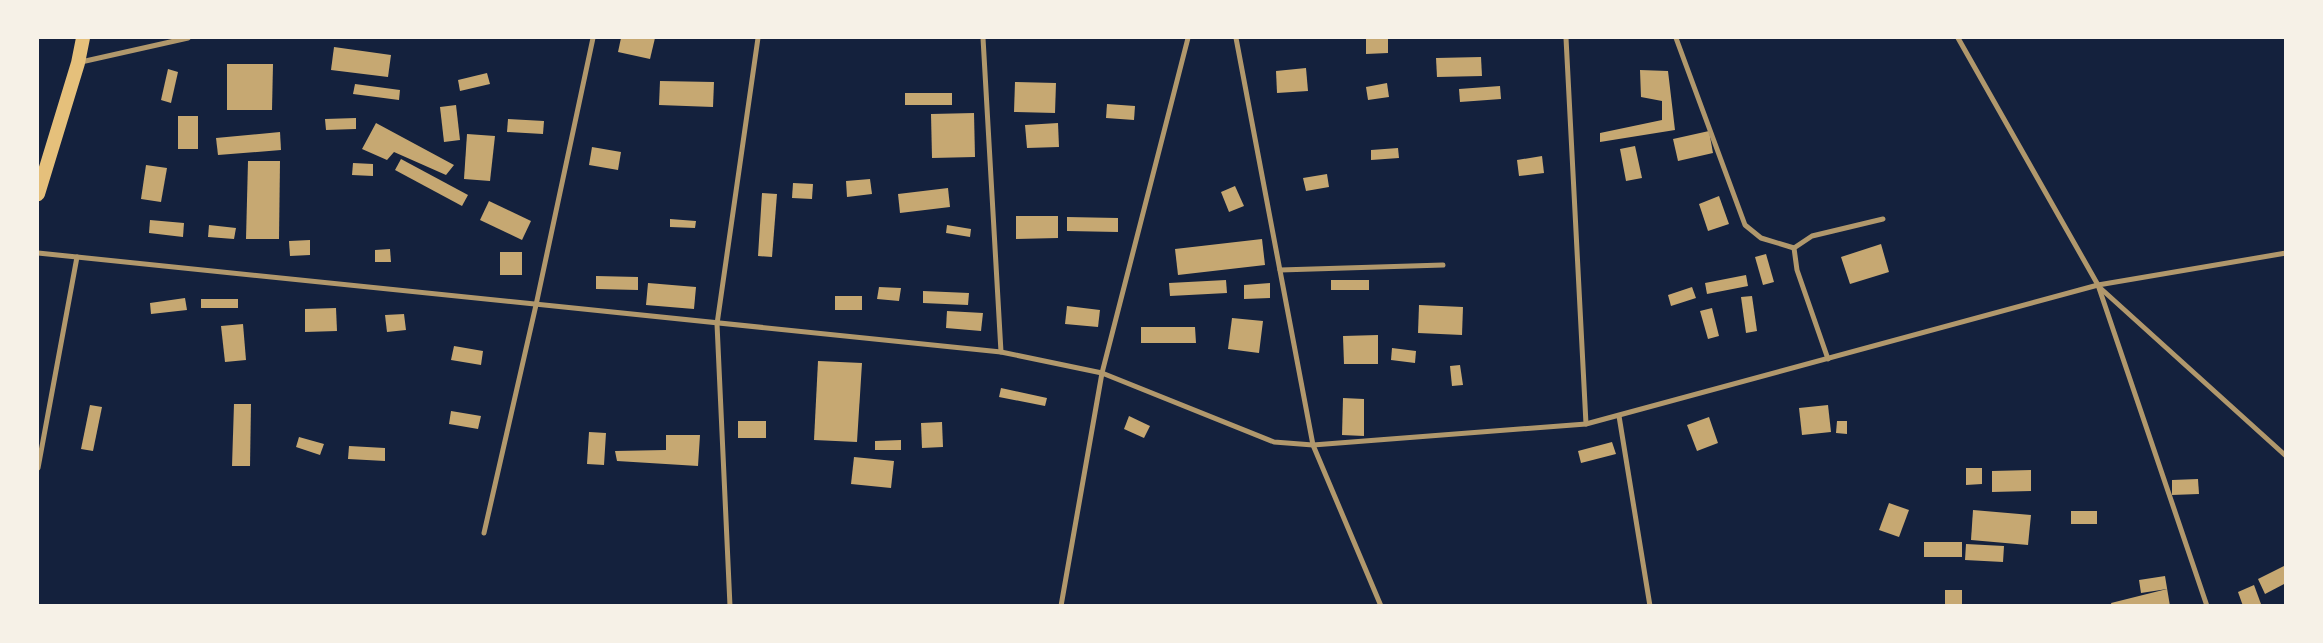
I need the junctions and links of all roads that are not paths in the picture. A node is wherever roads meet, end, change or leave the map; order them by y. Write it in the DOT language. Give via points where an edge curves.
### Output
graph roads {
  1 [pos="83,38"];
  2 [pos="188,38"];
  3 [pos="593,38"];
  4 [pos="758,38"];
  5 [pos="983,38"];
  6 [pos="1188,38"];
  7 [pos="1236,38"];
  8 [pos="1566,38"];
  9 [pos="1676,38"];
  10 [pos="1958,38"];
  11 [pos="78,63"];
  12 [pos="38,194"];
  13 [pos="1883,219"];
  14 [pos="1794,248"];
  15 [pos="38,253"];
  16 [pos="2286,253"];
  17 [pos="77,257"];
  18 [pos="1443,265"];
  19 [pos="1280,270"];
  20 [pos="2098,286"];
  21 [pos="536,305"];
  22 [pos="717,324"];
  23 [pos="1001,352"];
  24 [pos="1828,358"];
  25 [pos="1102,373"];
  26 [pos="1619,416"];
  27 [pos="1586,424"];
  28 [pos="1313,445"];
  29 [pos="2286,456"];
  30 [pos="38,468"];
  31 [pos="484,533"];
  32 [pos="730,606"];
  33 [pos="1061,606"];
  34 [pos="1381,606"];
  35 [pos="1650,606"];
  36 [pos="2207,606"];
  1 -- 11 [label="highway"];
  2 -- 11 [label="street"];
  3 -- 21 [label="street"];
  4 -- 22 [label="street"];
  5 -- 23 [label="street"];
  6 -- 25 [label="street"];
  7 -- 19 [label="street"];
  8 -- 27 [label="street"];
  9 -- 14 [label="street" via="1745,226 1761,238"];
  10 -- 20 [label="street"];
  11 -- 12 [label="highway"];
  13 -- 14 [label="street" via="1812,236"];
  14 -- 24 [label="street" via="1798,270"];
  15 -- 17 [label="street"];
  16 -- 20 [label="street"];
  17 -- 21 [label="street"];
  17 -- 30 [label="street"];
  18 -- 19 [label="street"];
  19 -- 28 [label="street"];
  20 -- 24 [label="street"];
  20 -- 29 [label="street"];
  20 -- 36 [label="street"];
  21 -- 22 [label="street"];
  21 -- 31 [label="street"];
  22 -- 23 [label="street"];
  22 -- 32 [label="street"];
  23 -- 25 [label="street"];
  24 -- 26 [label="street"];
  25 -- 28 [label="street" via="1274,442"];
  25 -- 33 [label="street"];
  26 -- 27 [label="street"];
  26 -- 35 [label="street"];
  27 -- 28 [label="street"];
  28 -- 34 [label="street"];
}
